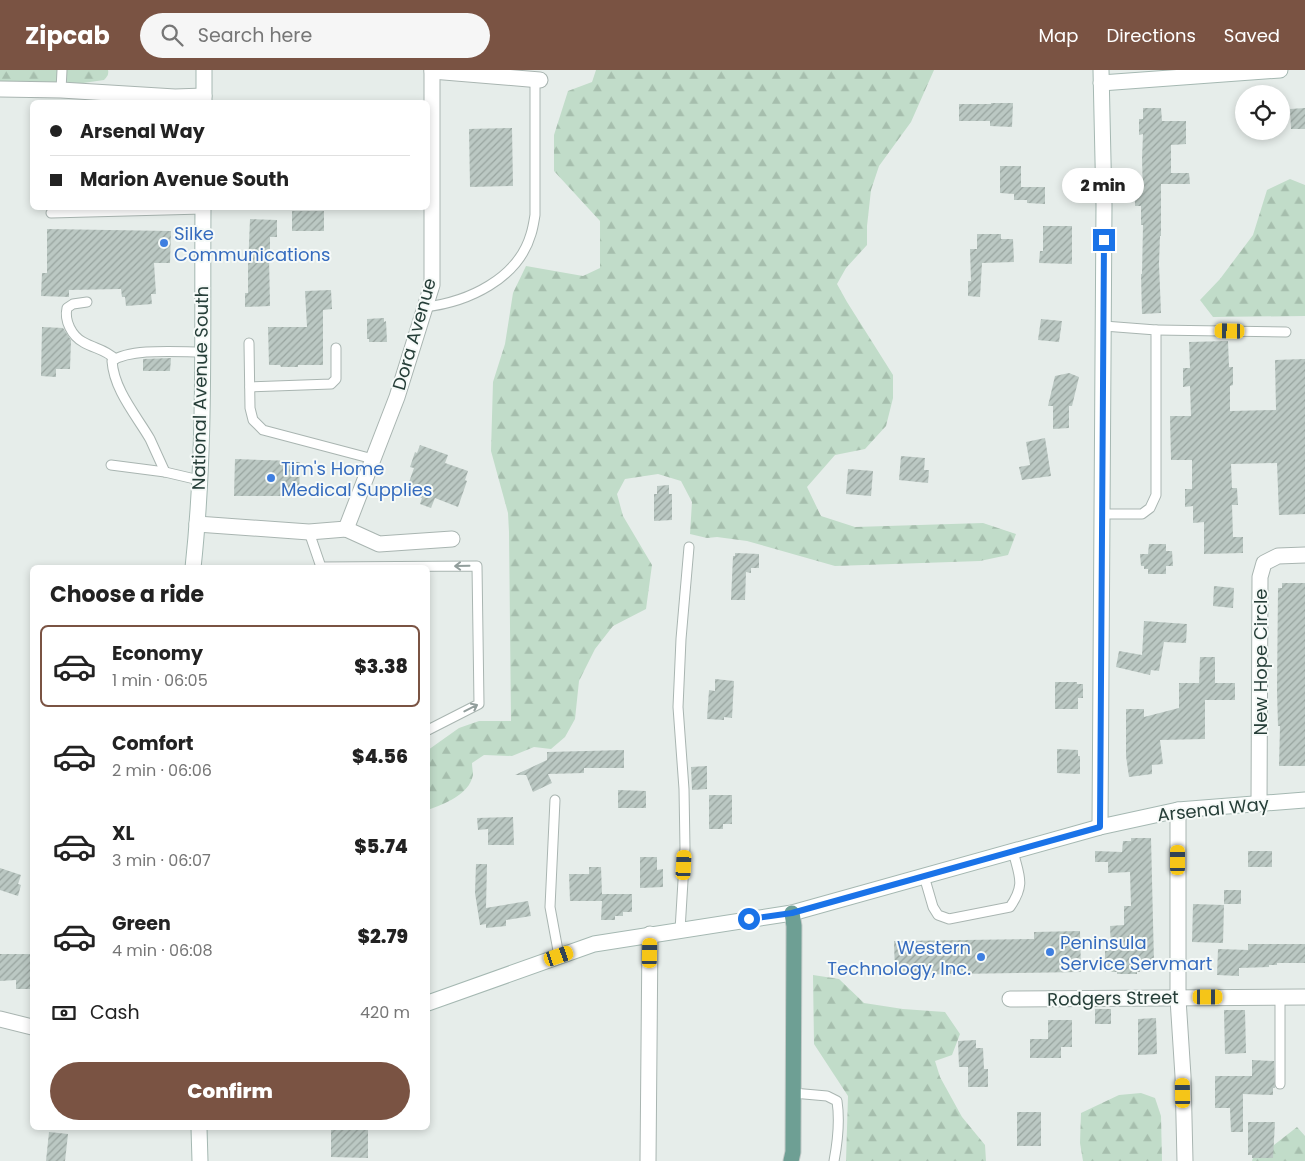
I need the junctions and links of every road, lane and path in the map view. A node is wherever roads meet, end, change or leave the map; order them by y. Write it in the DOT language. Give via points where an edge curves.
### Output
graph roads {
  1 [pos="62,70"];
  2 [pos="204,70"];
  3 [pos="1280,70"];
  4 [pos="432,71"];
  5 [pos="1244,71"];
  6 [pos="1153,75"];
  7 [pos="1101,76"];
  8 [pos="538,80"];
  9 [pos="0,89"];
  10 [pos="61,90"];
  11 [pos="204,99"];
  12 [pos="142,210"];
  13 [pos="203,210"];
  14 [pos="51,213"];
  15 [pos="87,302"];
  16 [pos="425,307"];
  17 [pos="1104,326"];
  18 [pos="1156,330"];
  19 [pos="1286,332"];
  20 [pos="249,343"];
  21 [pos="336,348"];
  22 [pos="201,352"];
  23 [pos="115,359"];
  24 [pos="250,387"];
  25 [pos="373,459"];
  26 [pos="111,465"];
  27 [pos="165,472"];
  28 [pos="199,480"];
  29 [pos="1102,514"];
  30 [pos="198,524"];
  31 [pos="346,529"];
  32 [pos="309,532"];
  33 [pos="452,539"];
  34 [pos="689,547"];
  35 [pos="1305,555"];
  36 [pos="193,565"];
  37 [pos="320,565"];
  38 [pos="430,567"];
  39 [pos="430,729"];
  40 [pos="554,800"];
  41 [pos="1305,800"];
  42 [pos="1259,804"];
  43 [pos="1178,810"];
  44 [pos="1100,827"];
  45 [pos="1013,851"];
  46 [pos="924,876"];
  47 [pos="792,913"];
  48 [pos="680,930"];
  49 [pos="650,934"];
  50 [pos="559,956"];
  51 [pos="1280,997"];
  52 [pos="1305,997"];
  53 [pos="1010,999"];
  54 [pos="1178,999"];
  55 [pos="430,1002"];
  56 [pos="0,1019"];
  57 [pos="30,1026"];
  58 [pos="1280,1084"];
  59 [pos="793,1093"];
  60 [pos="199,1130"];
  61 [pos="200,1161"];
  62 [pos="648,1161"];
  63 [pos="791,1161"];
  64 [pos="834,1161"];
  65 [pos="1185,1161"];
  1 -- 10 [label="lane"];
  2 -- 11 [label="main road"];
  3 -- 5 [label="main road"];
  4 -- 8 [label="main road"];
  4 -- 16 [label="main road, Dora Avenue" via="432,284"];
  5 -- 6 [label="main road"];
  6 -- 7 [label="main road"];
  7 -- 17 [label="main road"];
  8 -- 16 [label="lane" via="535,215 531,235 509,270 482,290 456,301"];
  9 -- 10 [label="main road"];
  10 -- 11 [label="main road"];
  12 -- 14 [label="lane"];
  13 -- 22 [label="main road, National Avenue South"];
  15 -- 23 [label="lane" via="67,308 69,327 84,343 108,352"];
  16 -- 25 [label="main road, Dora Avenue" via="397,397"];
  17 -- 18 [label="lane"];
  17 -- 29 [label="main road"];
  18 -- 19 [label="lane"];
  18 -- 29 [label="lane" via="1156,495 1150,508 1142,514"];
  20 -- 24 [label="lane"];
  21 -- 24 [label="lane" via="336,379 331,384"];
  22 -- 23 [label="lane" via="156,351"];
  22 -- 28 [label="main road, National Avenue South"];
  23 -- 27 [label="lane" via="112,370"];
  24 -- 25 [label="lane" via="250,408 254,420 263,430"];
  25 -- 31 [label="main road, Dora Avenue"];
  26 -- 27 [label="lane"];
  27 -- 28 [label="lane"];
  28 -- 30 [label="main road, National Avenue South"];
  29 -- 44 [label="main road"];
  30 -- 32 [label="main road"];
  30 -- 36 [label="main road, National Avenue South"];
  31 -- 32 [label="main road"];
  31 -- 33 [label="main road" via="379,544"];
  37 -- 32 [label="lane, one-way"];
  34 -- 48 [label="lane" via="678,707 685,848"];
  35 -- 42 [label="main road, New Hope Circle" via="1278,556 1264,562 1260,578"];
  39 -- 38 [label="lane, one-way" via="479,704 477,566"];
  40 -- 50 [label="lane" via="550,907"];
  41 -- 42 [label="main road, Arsenal Way"];
  42 -- 43 [label="main road, Arsenal Way"];
  43 -- 44 [label="main road, Arsenal Way"];
  43 -- 54 [label="main road"];
  44 -- 45 [label="main road, Arsenal Way"];
  45 -- 46 [label="main road, Arsenal Way"];
  45 -- 46 [label="lane" via="1021,884 1010,907 949,919 938,915 932,907"];
  46 -- 47 [label="main road, Arsenal Way"];
  47 -- 48 [label="main road, Arsenal Way"];
  47 -- 59 [label="main road"];
  48 -- 49 [label="main road, Arsenal Way"];
  49 -- 50 [label="main road, Arsenal Way" via="594,944"];
  49 -- 62 [label="main road"];
  50 -- 55 [label="main road, Arsenal Way"];
  51 -- 52 [label="main road, Rodgers Street"];
  51 -- 54 [label="main road, Rodgers Street"];
  51 -- 58 [label="lane"];
  53 -- 54 [label="main road, Rodgers Street"];
  54 -- 65 [label="main road"];
  56 -- 57 [label="main road"];
  59 -- 63 [label="main road"];
  59 -- 64 [label="lane" via="827,1096 837,1101 838,1143"];
  60 -- 61 [label="main road"];
}
